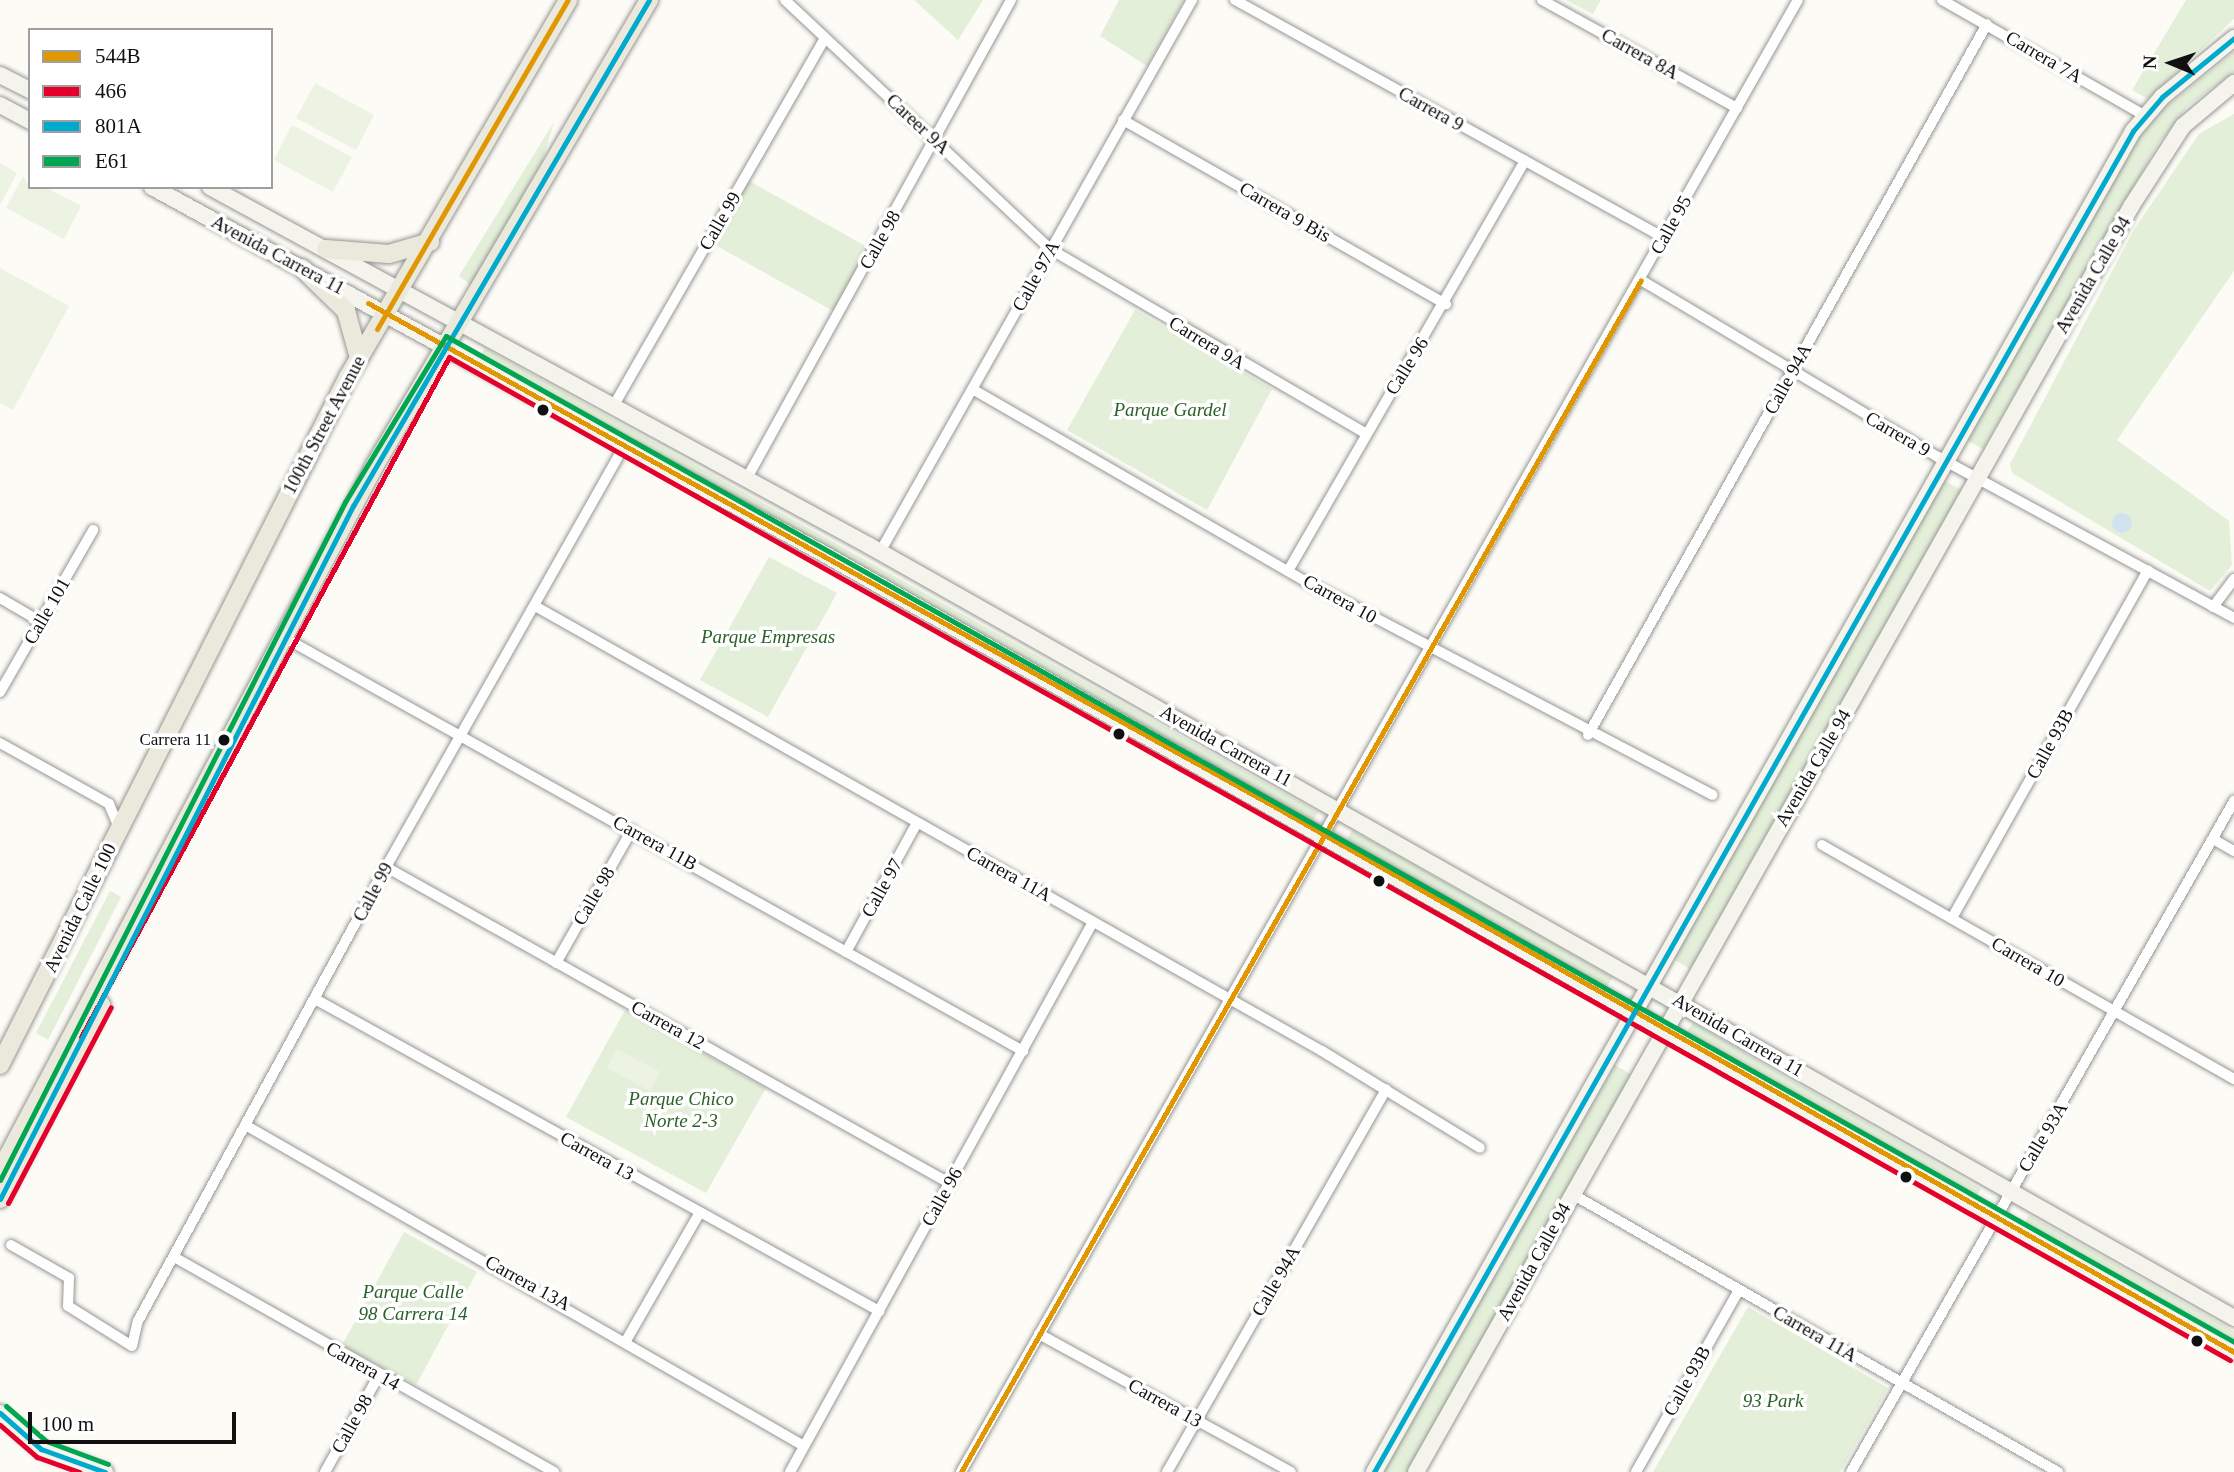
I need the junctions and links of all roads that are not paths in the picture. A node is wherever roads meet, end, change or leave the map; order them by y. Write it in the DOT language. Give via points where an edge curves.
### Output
graph roads {
  1 [pos="568,0"];
  2 [pos="649,0"];
  3 [pos="785,0"];
  4 [pos="1011,0"];
  5 [pos="1192,0"];
  6 [pos="1235,0"];
  7 [pos="1542,0"];
  8 [pos="1798,0"];
  9 [pos="1942,0"];
  10 [pos="1987,24"];
  11 [pos="825,38"];
  12 [pos="2234,38"];
  13 [pos="0,75"];
  14 [pos="2234,82"];
  15 [pos="28,89"];
  16 [pos="0,105"];
  17 [pos="1737,108"];
  18 [pos="2144,115"];
  19 [pos="28,120"];
  20 [pos="1124,120"];
  21 [pos="935,140"];
  22 [pos="1525,160"];
  23 [pos="156,189"];
  24 [pos="215,189"];
  25 [pos="1664,238"];
  26 [pos="430,242"];
  27 [pos="1051,248"];
  28 [pos="326,249"];
  29 [pos="302,268"];
  30 [pos="1641,279"];
  31 [pos="400,289"];
  32 [pos="1446,304"];
  33 [pos="386,313"];
  34 [pos="460,321"];
  35 [pos="446,345"];
  36 [pos="359,358"];
  37 [pos="1792,372"];
  38 [pos="974,390"];
  39 [pos="614,405"];
  40 [pos="1365,433"];
  41 [pos="625,444"];
  42 [pos="1945,460"];
  43 [pos="747,478"];
  44 [pos="1978,478"];
  45 [pos="93,530"];
  46 [pos="880,552"];
  47 [pos="2148,570"];
  48 [pos="1289,571"];
  49 [pos="2234,579"];
  50 [pos="0,598"];
  51 [pos="534,606"];
  52 [pos="2213,607"];
  53 [pos="2234,618"];
  54 [pos="41,622"];
  55 [pos="285,638"];
  56 [pos="1429,648"];
  57 [pos="0,692"];
  58 [pos="462,734"];
  59 [pos="1588,735"];
  60 [pos="0,743"];
  61 [pos="1713,795"];
  62 [pos="2234,802"];
  63 [pos="109,804"];
  64 [pos="1337,808"];
  65 [pos="195,814"];
  66 [pos="122,821"];
  67 [pos="917,823"];
  68 [pos="632,830"];
  69 [pos="1323,834"];
  70 [pos="2213,839"];
  71 [pos="1822,845"];
  72 [pos="2234,851"];
  73 [pos="386,867"];
  74 [pos="1952,918"];
  75 [pos="1093,922"];
  76 [pos="846,952"];
  77 [pos="556,962"];
  78 [pos="1649,984"];
  79 [pos="316,999"];
  80 [pos="1229,1001"];
  81 [pos="1681,1002"];
  82 [pos="1635,1009"];
  83 [pos="2117,1012"];
  84 [pos="1667,1027"];
  85 [pos="1023,1051"];
  86 [pos="0,1065"];
  87 [pos="2234,1079"];
  88 [pos="1386,1089"];
  89 [pos="247,1126"];
  90 [pos="1480,1148"];
  91 [pos="0,1171"];
  92 [pos="949,1183"];
  93 [pos="2011,1192"];
  94 [pos="1572,1194"];
  95 [pos="0,1199"];
  96 [pos="700,1212"];
  97 [pos="1995,1218"];
  98 [pos="11,1245"];
  99 [pos="174,1257"];
  100 [pos="1739,1290"];
  101 [pos="879,1311"];
  102 [pos="2234,1318"];
  103 [pos="1040,1334"];
  104 [pos="627,1339"];
  105 [pos="2234,1352"];
  106 [pos="379,1375"];
  107 [pos="1902,1383"];
  108 [pos="0,1413"];
  109 [pos="1196,1420"];
  110 [pos="804,1446"];
  111 [pos="105,1472"];
  112 [pos="325,1472"];
  113 [pos="554,1472"];
  114 [pos="790,1472"];
  115 [pos="961,1472"];
  116 [pos="1167,1472"];
  117 [pos="1291,1472"];
  118 [pos="1374,1472"];
  119 [pos="1416,1472"];
  120 [pos="1636,1472"];
  121 [pos="1851,1472"];
  122 [pos="2058,1472"];
  1 -- 26 [label="main road, 100th Street Avenue"];
  2 -- 34 [label="main road"];
  3 -- 11 [label="street, Career 9A"];
  4 -- 21 [label="street, Calle 98"];
  5 -- 20 [label="street, Calle 97A"];
  6 -- 22 [label="street, Carrera 9"];
  7 -- 17 [label="street, Carrera 8A"];
  8 -- 17 [label="street, Calle 95"];
  9 -- 10 [label="street, Carrera 7A"];
  10 -- 18 [label="street, Carrera 7A"];
  10 -- 37 [label="street, Calle 94A"];
  11 -- 21 [label="street, Career 9A"];
  11 -- 39 [label="street, Calle 99"];
  12 -- 18 [label="main road, Avenida Calle 94"];
  13 -- 15 [label="main road"];
  14 -- 44 [label="main road, Avenida Calle 94" via="2196,112 2170,144"];
  16 -- 19 [label="main road"];
  17 -- 25 [label="street, Calle 95"];
  18 -- 42 [label="main road, Avenida Calle 94"];
  20 -- 27 [label="street, Calle 97A"];
  20 -- 32 [label="street, Carrera 9 Bis"];
  21 -- 27 [label="street, Career 9A"];
  21 -- 43 [label="street, Calle 98"];
  22 -- 25 [label="street, Carrera 9"];
  22 -- 32 [label="street, Calle 96"];
  23 -- 29 [label="main road, Avenida Carrera 11"];
  24 -- 28 [label="main road, Avenida Carrera 11"];
  25 -- 30 [label="street, Calle 95"];
  26 -- 28 [label="main road" via="378,255"];
  26 -- 31 [label="main road, 100th Street Avenue"];
  27 -- 38 [label="street, Calle 97A"];
  27 -- 40 [label="street, Carrera 9A"];
  28 -- 31 [label="main road, Avenida Carrera 11"];
  29 -- 33 [label="main road, Avenida Carrera 11"];
  29 -- 36 [label="main road" via="346,311"];
  30 -- 37 [label="street, Carrera 9"];
  30 -- 56 [label="street, Calle 95"];
  31 -- 33 [label="main road, 100th Street Avenue"];
  31 -- 34 [label="main road, Avenida Carrera 11"];
  32 -- 40 [label="street, Calle 96"];
  33 -- 35 [label="main road, Avenida Carrera 11"];
  33 -- 36 [label="main road, 100th Street Avenue"];
  34 -- 35 [label="main road"];
  34 -- 39 [label="main road, Avenida Carrera 11"];
  35 -- 41 [label="main road, Avenida Carrera 11"];
  35 -- 55 [label="main road"];
  36 -- 66 [label="main road, 100th Street Avenue"];
  37 -- 42 [label="street, Carrera 9"];
  37 -- 59 [label="street, Calle 94A"];
  38 -- 46 [label="street, Calle 97A"];
  38 -- 48 [label="street, Carrera 10"];
  39 -- 43 [label="main road, Avenida Carrera 11"];
  40 -- 48 [label="street, Calle 96"];
  41 -- 51 [label="street, Calle 99"];
  41 -- 69 [label="main road, Avenida Carrera 11"];
  42 -- 44 [label="street, Carrera 9"];
  42 -- 78 [label="main road, Avenida Calle 94"];
  43 -- 46 [label="main road, Avenida Carrera 11"];
  44 -- 47 [label="street, Carrera 9"];
  44 -- 81 [label="main road, Avenida Calle 94"];
  45 -- 54 [label="street, Calle 101"];
  46 -- 64 [label="main road, Avenida Carrera 11"];
  47 -- 52 [label="street, Carrera 9"];
  47 -- 74 [label="street, Calle 93B"];
  48 -- 56 [label="street, Carrera 10"];
  49 -- 52 [label="street"];
  50 -- 54 [label="street"];
  51 -- 58 [label="street, Calle 99"];
  51 -- 67 [label="street, Carrera 11A"];
  52 -- 53 [label="street, Carrera 9"];
  54 -- 57 [label="street, Calle 101"];
  55 -- 58 [label="street, Carrera 11B"];
  55 -- 65 [label="main road"];
  56 -- 59 [label="street, Carrera 10"];
  56 -- 64 [label="street, Calle 95"];
  58 -- 68 [label="street, Carrera 11B"];
  58 -- 73 [label="street, Calle 99"];
  59 -- 61 [label="street, Carrera 10"];
  60 -- 63 [label="street"];
  62 -- 70 [label="street, Calle 93A"];
  63 -- 66 [label="street"];
  63 -- 66 [label="street"];
  64 -- 69 [label="street, Calle 95"];
  64 -- 78 [label="main road, Avenida Carrera 11"];
  65 -- 91 [label="main road"];
  65 -- 95 [label="main road"];
  66 -- 86 [label="main road, Avenida Calle 100"];
  67 -- 75 [label="street, Carrera 11A"];
  67 -- 76 [label="street, Calle 97"];
  68 -- 76 [label="street, Carrera 11B"];
  68 -- 77 [label="street, Calle 98"];
  69 -- 80 [label="street, Calle 95"];
  69 -- 82 [label="main road, Avenida Carrera 11"];
  70 -- 72 [label="street"];
  70 -- 83 [label="street, Calle 93A"];
  71 -- 74 [label="street, Carrera 10"];
  73 -- 77 [label="street, Carrera 12"];
  73 -- 79 [label="street, Calle 99"];
  74 -- 83 [label="street, Carrera 10"];
  75 -- 80 [label="street, Carrera 11A"];
  75 -- 85 [label="street, Calle 96"];
  76 -- 85 [label="street, Carrera 11B"];
  77 -- 92 [label="street, Carrera 12"];
  78 -- 81 [label="main road, Avenida Carrera 11"];
  78 -- 82 [label="main road, Avenida Calle 94"];
  79 -- 89 [label="street, Calle 99"];
  79 -- 96 [label="street, Carrera 13"];
  80 -- 88 [label="street, Carrera 11A"];
  80 -- 103 [label="street, Calle 95"];
  81 -- 84 [label="main road, Avenida Calle 94"];
  81 -- 93 [label="main road, Avenida Carrera 11"];
  82 -- 84 [label="main road, Avenida Carrera 11"];
  82 -- 118 [label="main road, Avenida Calle 94"];
  83 -- 87 [label="street, Carrera 10"];
  83 -- 93 [label="street, Calle 93A"];
  84 -- 94 [label="main road, Avenida Calle 94"];
  84 -- 97 [label="main road, Avenida Carrera 11"];
  85 -- 92 [label="street, Calle 96"];
  88 -- 90 [label="street, Carrera 11A"];
  88 -- 109 [label="street, Calle 94A"];
  89 -- 99 [label="street, Calle 99"];
  89 -- 104 [label="street, Carrera 13A"];
  92 -- 101 [label="street, Calle 96"];
  93 -- 97 [label="street, Calle 93A"];
  93 -- 102 [label="main road, Avenida Carrera 11"];
  94 -- 100 [label="street, Carrera 11A"];
  94 -- 119 [label="main road, Avenida Calle 94"];
  96 -- 101 [label="street, Carrera 13"];
  96 -- 104 [label="street"];
  97 -- 105 [label="main road, Avenida Carrera 11"];
  97 -- 107 [label="street, Calle 93A"];
  98 -- 99 [label="street, Calle 99" via="69,1278 68,1306 132,1346 138,1321"];
  99 -- 106 [label="street, Carrera 14"];
  100 -- 107 [label="street, Carrera 11A"];
  100 -- 120 [label="street, Calle 93B"];
  101 -- 110 [label="street, Calle 96"];
  103 -- 109 [label="street, Carrera 13"];
  103 -- 115 [label="street, Calle 95"];
  104 -- 110 [label="street, Carrera 13A"];
  106 -- 112 [label="street, Calle 98"];
  106 -- 113 [label="street, Carrera 14"];
  107 -- 121 [label="street, Calle 93A"];
  107 -- 122 [label="street, Carrera 11A"];
  108 -- 111 [label="main road" via="41,1449"];
  109 -- 116 [label="street, Calle 94A"];
  109 -- 117 [label="street, Carrera 13"];
  110 -- 114 [label="street, Calle 96"];
}
